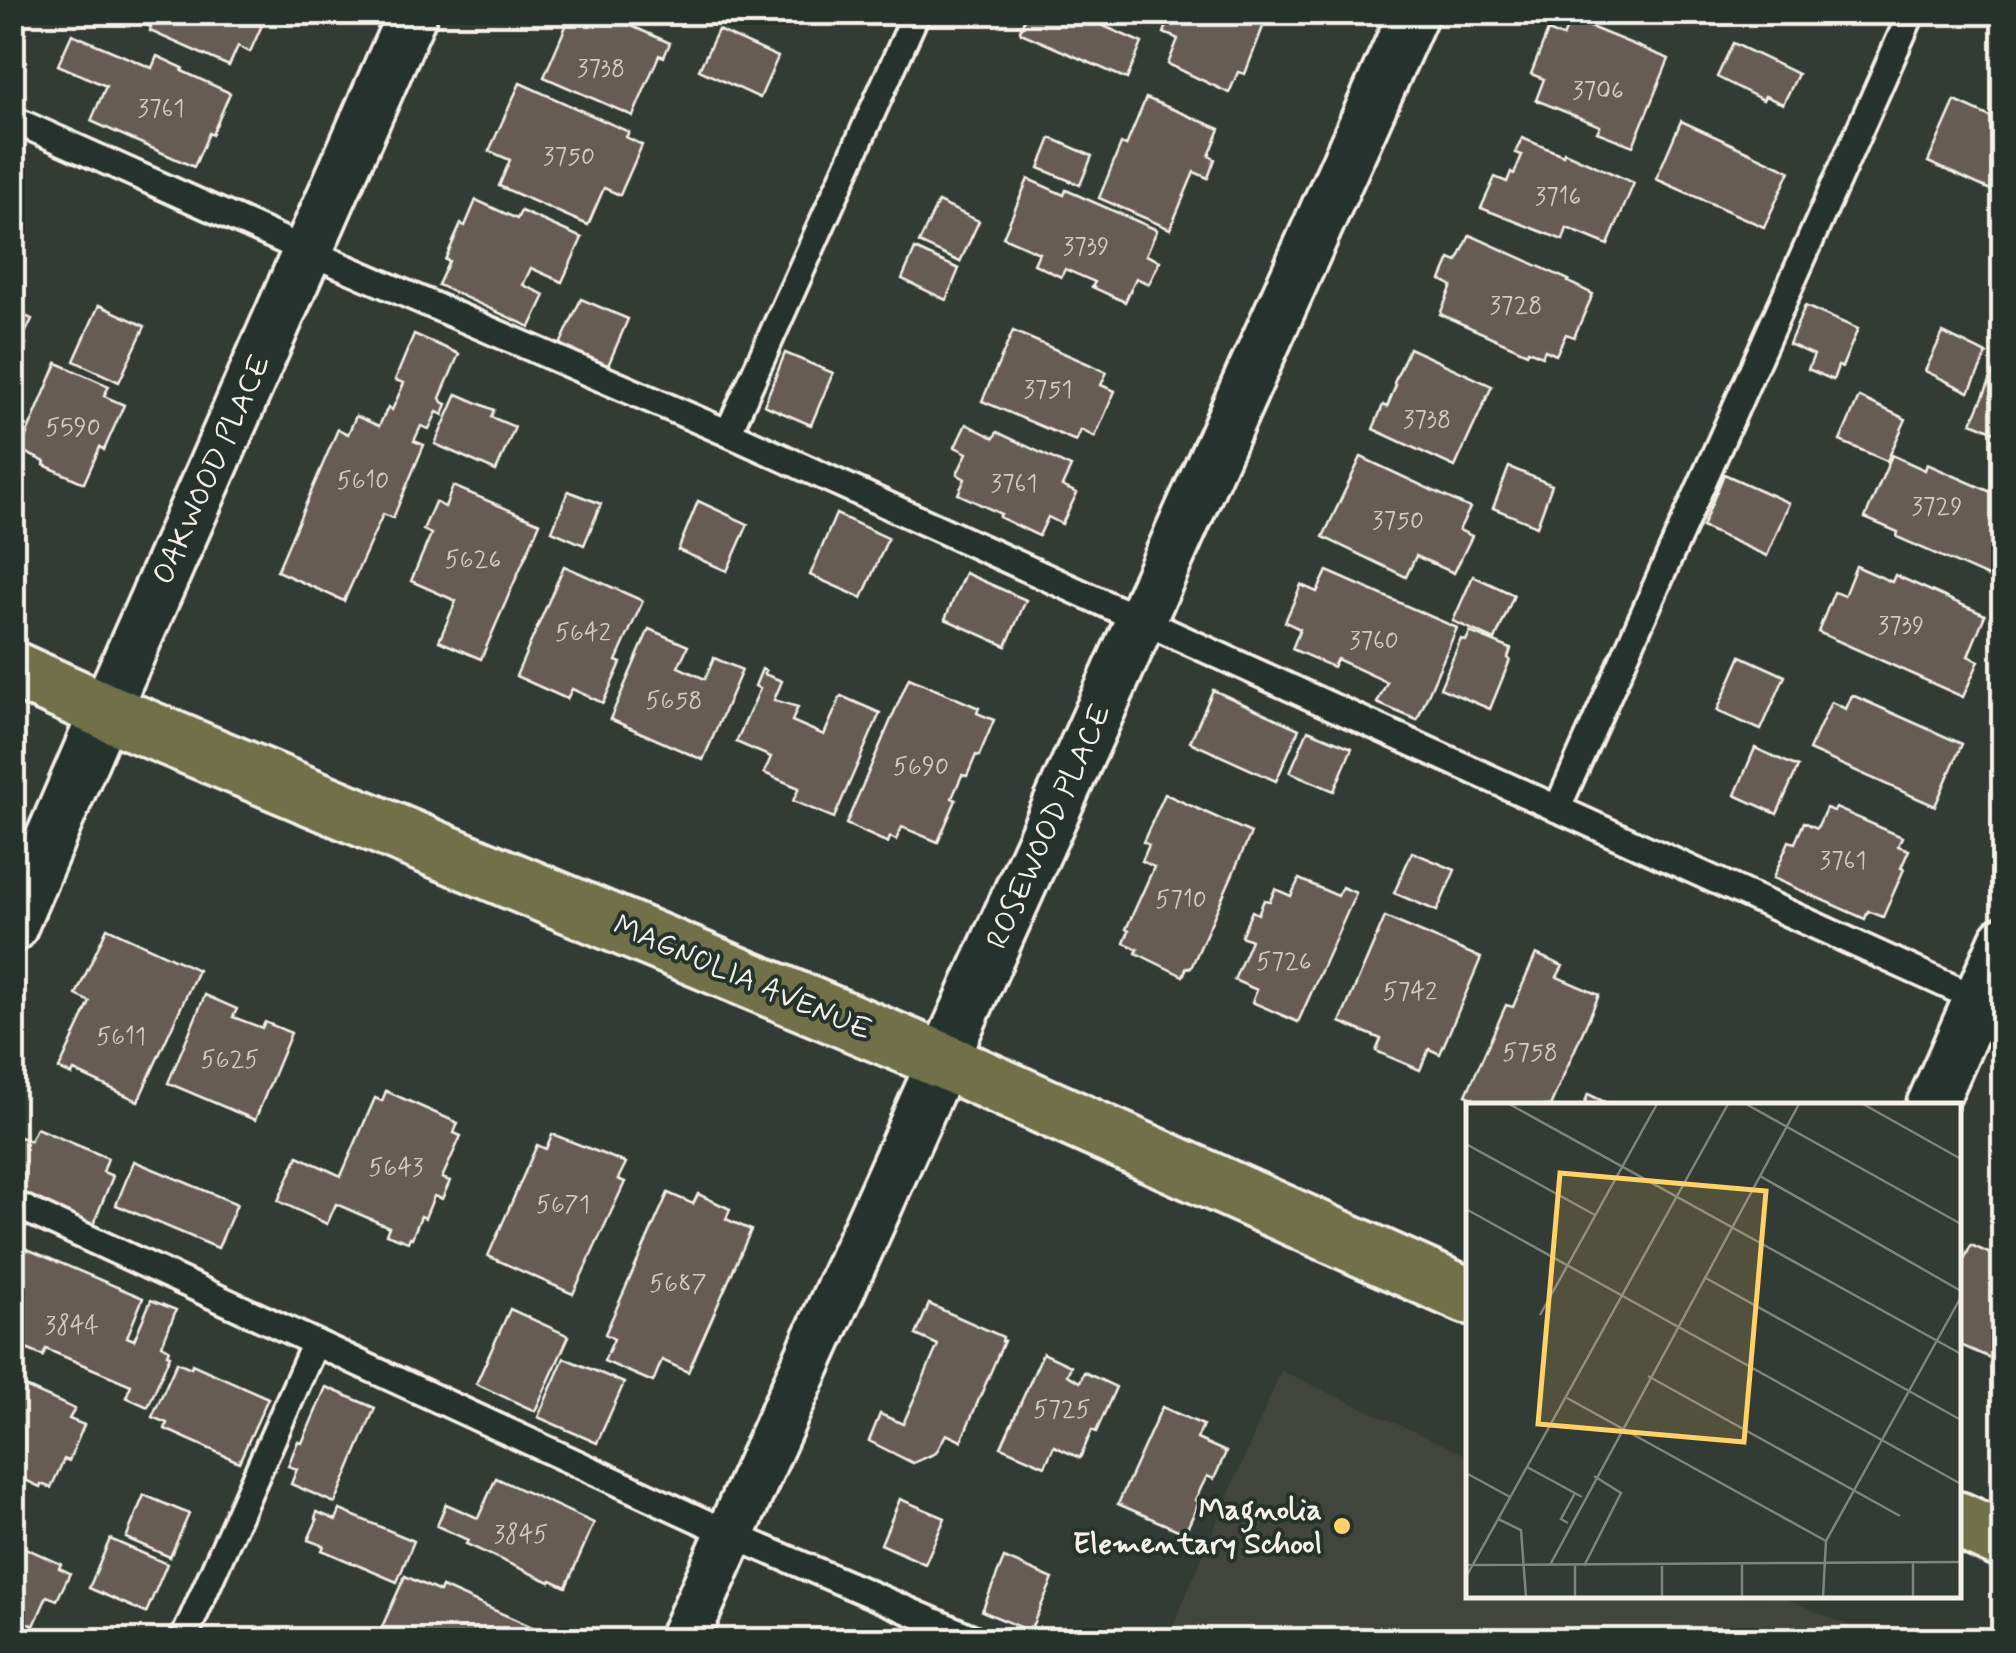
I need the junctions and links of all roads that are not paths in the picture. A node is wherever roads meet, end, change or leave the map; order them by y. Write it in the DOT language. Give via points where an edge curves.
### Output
graph roads {
  1 [pos="413,12"];
  2 [pos="918,12"];
  3 [pos="1414,12"];
  4 [pos="1912,12"];
  5 [pos="12,120"];
  6 [pos="307,251"];
  7 [pos="728,433"];
  8 [pos="1142,621"];
  9 [pos="12,669"];
  10 [pos="105,710"];
  11 [pos="1557,808"];
  12 [pos="12,928"];
  13 [pos="2004,941"];
  14 [pos="1990,1006"];
  15 [pos="941,1060"];
  16 [pos="1934,1103"];
  17 [pos="12,1204"];
  18 [pos="1466,1295"];
  19 [pos="315,1343"];
  20 [pos="1961,1521"];
  21 [pos="730,1534"];
  22 [pos="2004,1541"];
  23 [pos="183,1640"];
  24 [pos="683,1640"];
  25 [pos="977,1640"];
  1 -- 6 [label="street, OAKWOOD PLACE"];
  2 -- 7 [label="lane"];
  3 -- 8 [label="street, ROSEWOOD PLACE"];
  4 -- 11 [label="lane"];
  5 -- 6 [label="lane"];
  6 -- 7 [label="lane"];
  6 -- 10 [label="street, OAKWOOD PLACE"];
  7 -- 8 [label="lane"];
  8 -- 11 [label="lane"];
  8 -- 15 [label="street, ROSEWOOD PLACE"];
  9 -- 10 [label="main road, MAGNOLIA AVENUE"];
  10 -- 12 [label="street, OAKWOOD PLACE"];
  10 -- 15 [label="main road, MAGNOLIA AVENUE"];
  11 -- 14 [label="lane"];
  13 -- 14 [label="street"];
  14 -- 16 [label="street"];
  15 -- 18 [label="main road, MAGNOLIA AVENUE"];
  15 -- 21 [label="street, ROSEWOOD PLACE"];
  17 -- 19 [label="lane"];
  19 -- 21 [label="lane"];
  19 -- 23 [label="lane"];
  20 -- 22 [label="main road"];
  21 -- 24 [label="street, ROSEWOOD PLACE"];
  21 -- 25 [label="lane"];
}
